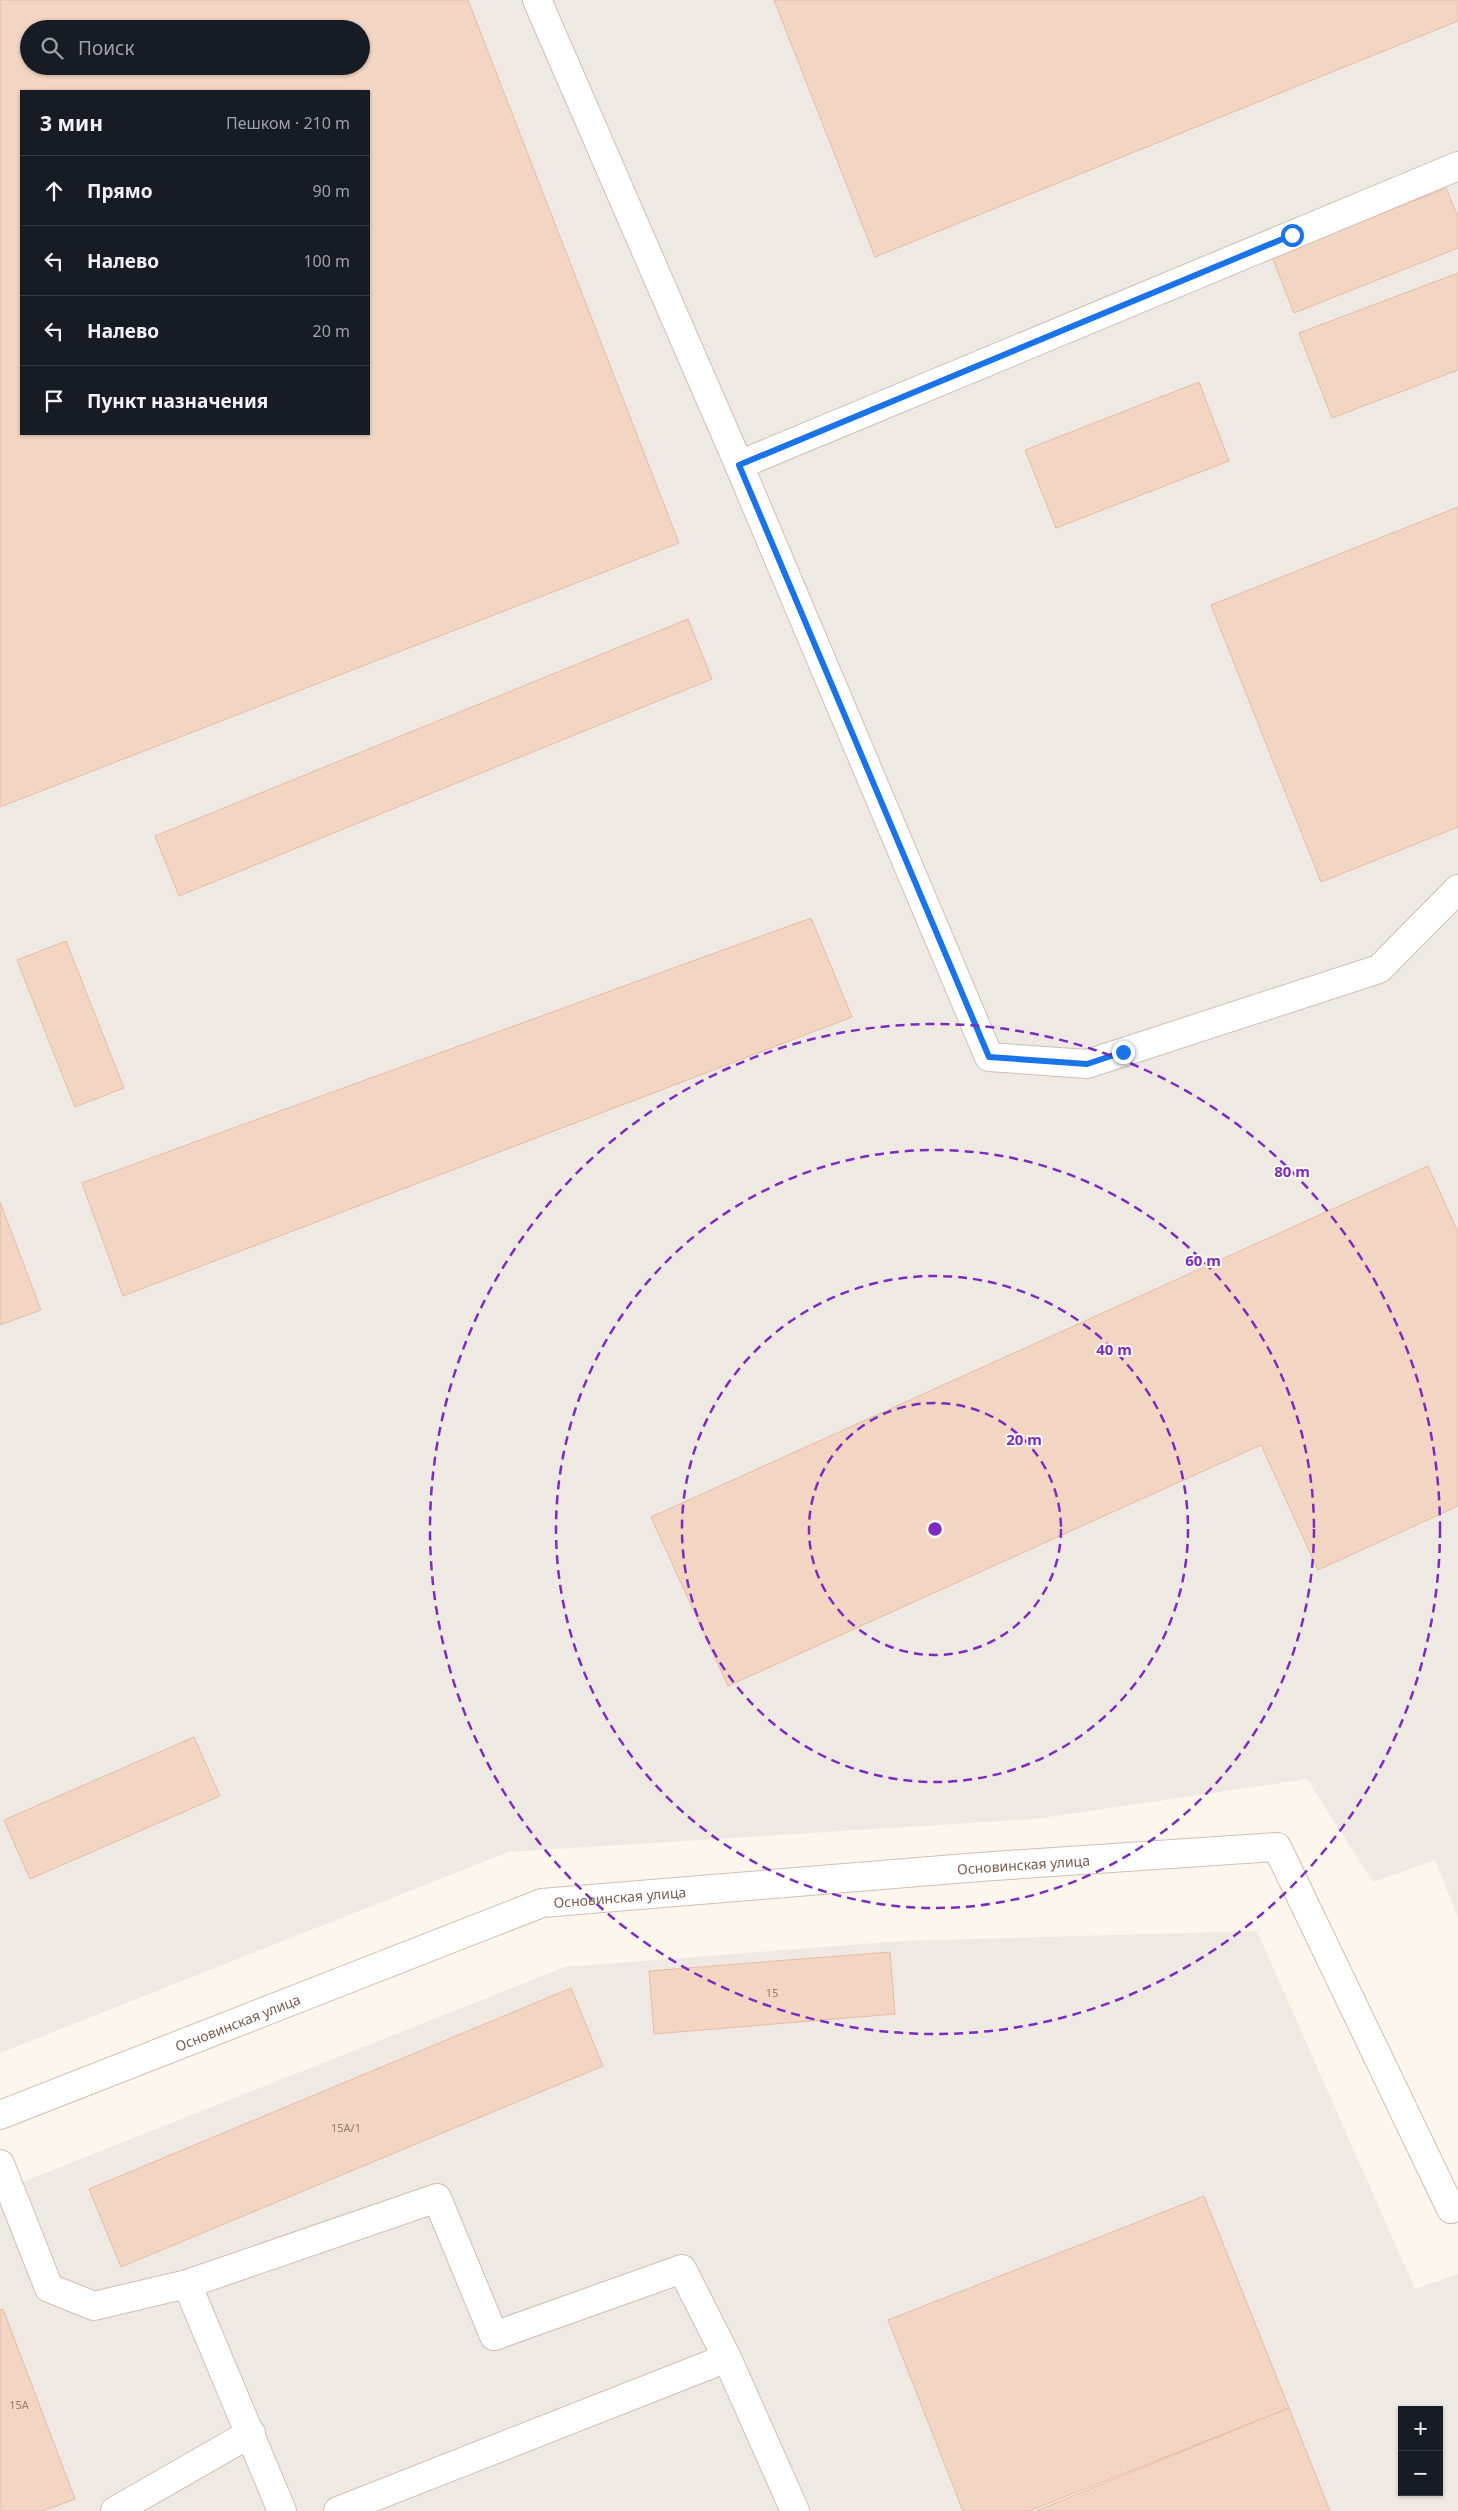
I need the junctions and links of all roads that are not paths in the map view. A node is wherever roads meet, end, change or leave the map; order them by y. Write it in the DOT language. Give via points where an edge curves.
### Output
graph roads {
  1 [pos="537,0"];
  2 [pos="1458,166"];
  3 [pos="739,465"];
  4 [pos="1458,889"];
  5 [pos="0,2115"];
  6 [pos="0,2164"];
  7 [pos="1450,2209"];
  8 [pos="187,2284"];
  9 [pos="727,2358"];
  10 [pos="251,2433"];
  11 [pos="115,2511"];
  12 [pos="282,2511"];
  13 [pos="338,2511"];
  14 [pos="795,2511"];
  1 -- 3 [label="street"];
  2 -- 3 [label="street"];
  3 -- 4 [label="street" via="989,1057 1087,1064 1379,969"];
  5 -- 7 [label="street, Основинская улица" via="542,1903 969,1867 1277,1847"];
  6 -- 8 [label="street" via="49,2288 94,2306"];
  8 -- 9 [label="street" via="437,2198 494,2336 682,2269"];
  8 -- 10 [label="street"];
  9 -- 13 [label="street"];
  9 -- 14 [label="street"];
  10 -- 11 [label="street"];
  10 -- 12 [label="street"];
}
